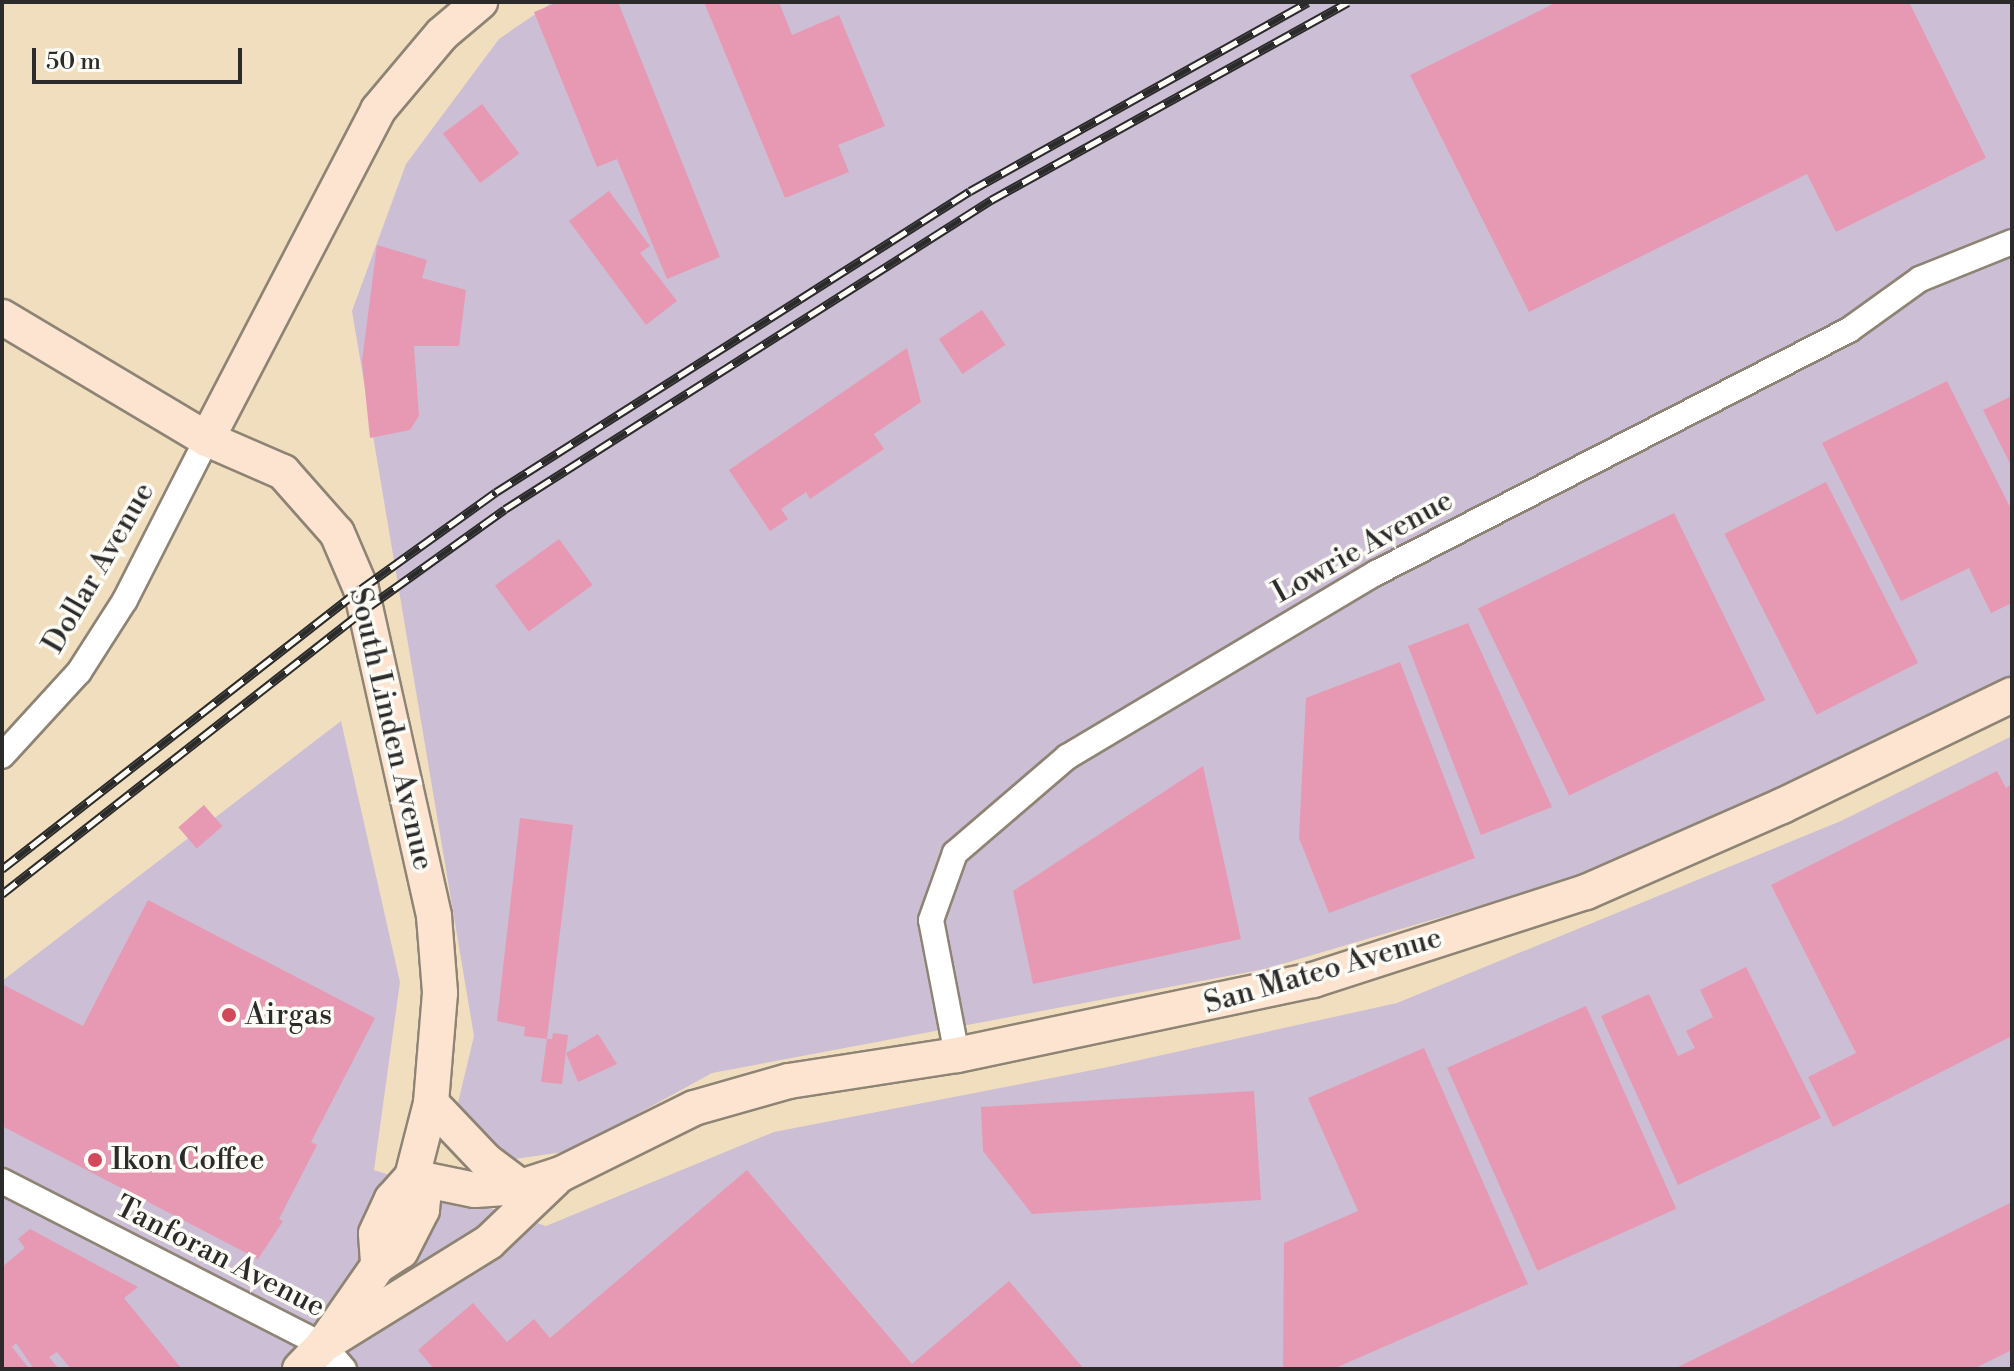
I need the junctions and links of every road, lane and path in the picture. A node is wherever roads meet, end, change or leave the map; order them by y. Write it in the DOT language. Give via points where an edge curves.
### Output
graph roads {
  1 [pos="480,2"];
  2 [pos="2012,242"];
  3 [pos="2,317"];
  4 [pos="207,439"];
  5 [pos="2012,695"];
  6 [pos="2,756"];
  7 [pos="957,1055"];
  8 [pos="431,1103"];
  9 [pos="561,1174"];
  10 [pos="412,1177"];
  11 [pos="521,1187"];
  12 [pos="7,1190"];
  13 [pos="322,1361"];
  1 -- 4 [label="main road" via="442,34 378,110"];
  2 -- 7 [label="street, Lowrie Avenue" via="1920,279 1849,330 1376,573 1067,757 955,853 931,920"];
  3 -- 4 [label="main road, South Linden Avenue"];
  4 -- 6 [label="street, Dollar Avenue" via="125,600 79,672"];
  4 -- 8 [label="main road, South Linden Avenue" via="283,472 337,533 361,589 434,916 440,993"];
  5 -- 7 [label="main road, San Mateo Avenue" via="1782,806 1586,892 1272,992"];
  7 -- 9 [label="main road, San Mateo Avenue" via="789,1081 694,1108"];
  8 -- 10 [label="main road, South Linden Avenue"];
  8 -- 11 [label="main road" via="485,1160"];
  9 -- 11 [label="main road, San Mateo Avenue"];
  9 -- 13 [label="main road, San Mateo Avenue" via="489,1242"];
  10 -- 11 [label="main road, San Mateo Avenue" via="475,1190"];
  10 -- 13 [label="main road" via="392,1199 376,1234 378,1266"];
  12 -- 13 [label="street, Tanforan Avenue"];
}
